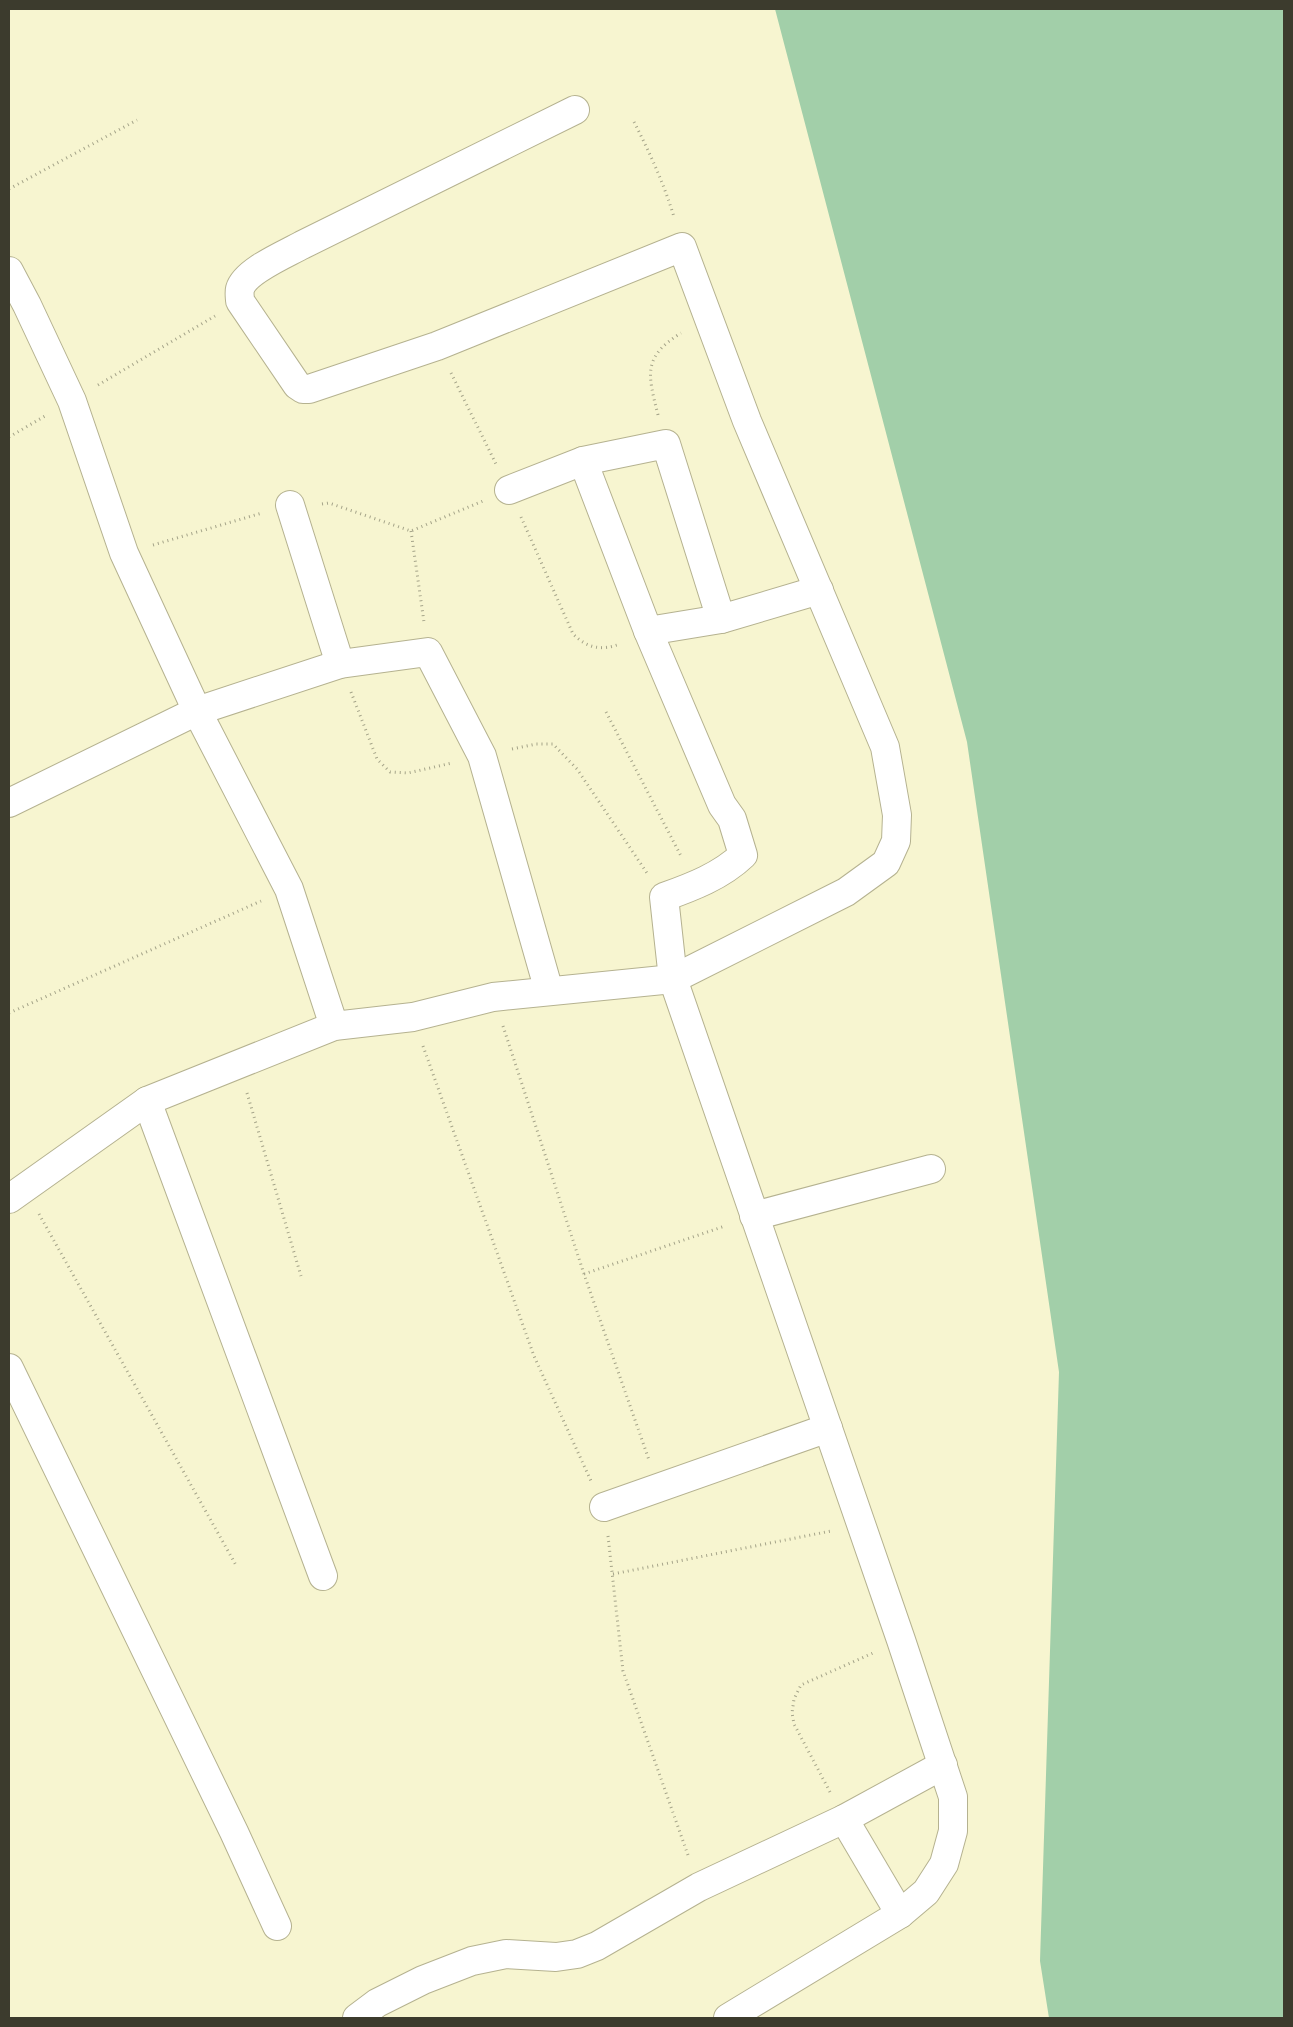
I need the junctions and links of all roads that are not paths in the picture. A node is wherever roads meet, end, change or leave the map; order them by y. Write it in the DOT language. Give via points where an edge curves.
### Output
graph roads {
  1 [pos="576,110"];
  2 [pos="9,271"];
  3 [pos="583,461"];
  4 [pos="509,490"];
  5 [pos="290,505"];
  6 [pos="819,590"];
  7 [pos="721,620"];
  8 [pos="648,631"];
  9 [pos="340,664"];
  10 [pos="197,711"];
  11 [pos="9,803"];
  12 [pos="673,980"];
  13 [pos="549,990"];
  14 [pos="334,1026"];
  15 [pos="147,1101"];
  16 [pos="931,1169"];
  17 [pos="16,1193"];
  18 [pos="754,1216"];
  19 [pos="9,1368"];
  20 [pos="828,1428"];
  21 [pos="604,1507"];
  22 [pos="323,1576"];
  23 [pos="943,1765"];
  24 [pos="844,1819"];
  25 [pos="900,1914"];
  26 [pos="277,1926"];
  27 [pos="356,2018"];
  28 [pos="728,2018"];
  1 -- 6 [label="street" via="261,268 247,278 240,289 240,301 296,385 303,389 314,388 437,346 682,247 747,421"];
  2 -- 10 [label="street" via="72,400 124,553"];
  3 -- 4 [label="street"];
  3 -- 7 [label="street" via="666,444"];
  3 -- 8 [label="street"];
  5 -- 9 [label="street"];
  6 -- 7 [label="street"];
  6 -- 12 [label="street" via="885,747 898,815 896,841 886,863 846,892"];
  7 -- 8 [label="street"];
  8 -- 12 [label="street" via="722,804 732,819 743,854 732,866 696,886 664,897"];
  9 -- 10 [label="street"];
  9 -- 13 [label="street" via="428,652 482,756"];
  10 -- 11 [label="street"];
  10 -- 14 [label="street" via="289,889"];
  12 -- 13 [label="street"];
  12 -- 18 [label="street"];
  13 -- 14 [label="street" via="493,997 412,1018"];
  14 -- 15 [label="street"];
  15 -- 17 [label="street"];
  15 -- 22 [label="street"];
  16 -- 18 [label="street"];
  18 -- 20 [label="street"];
  19 -- 26 [label="street"];
  20 -- 21 [label="street"];
  20 -- 23 [label="street"];
  23 -- 24 [label="street"];
  23 -- 25 [label="street" via="953,1797 953,1831 944,1864 926,1892"];
  24 -- 25 [label="street"];
  24 -- 27 [label="street" via="699,1887 597,1946 556,1957 506,1954 472,1961 423,1980 377,2003"];
  25 -- 28 [label="street"];
}
